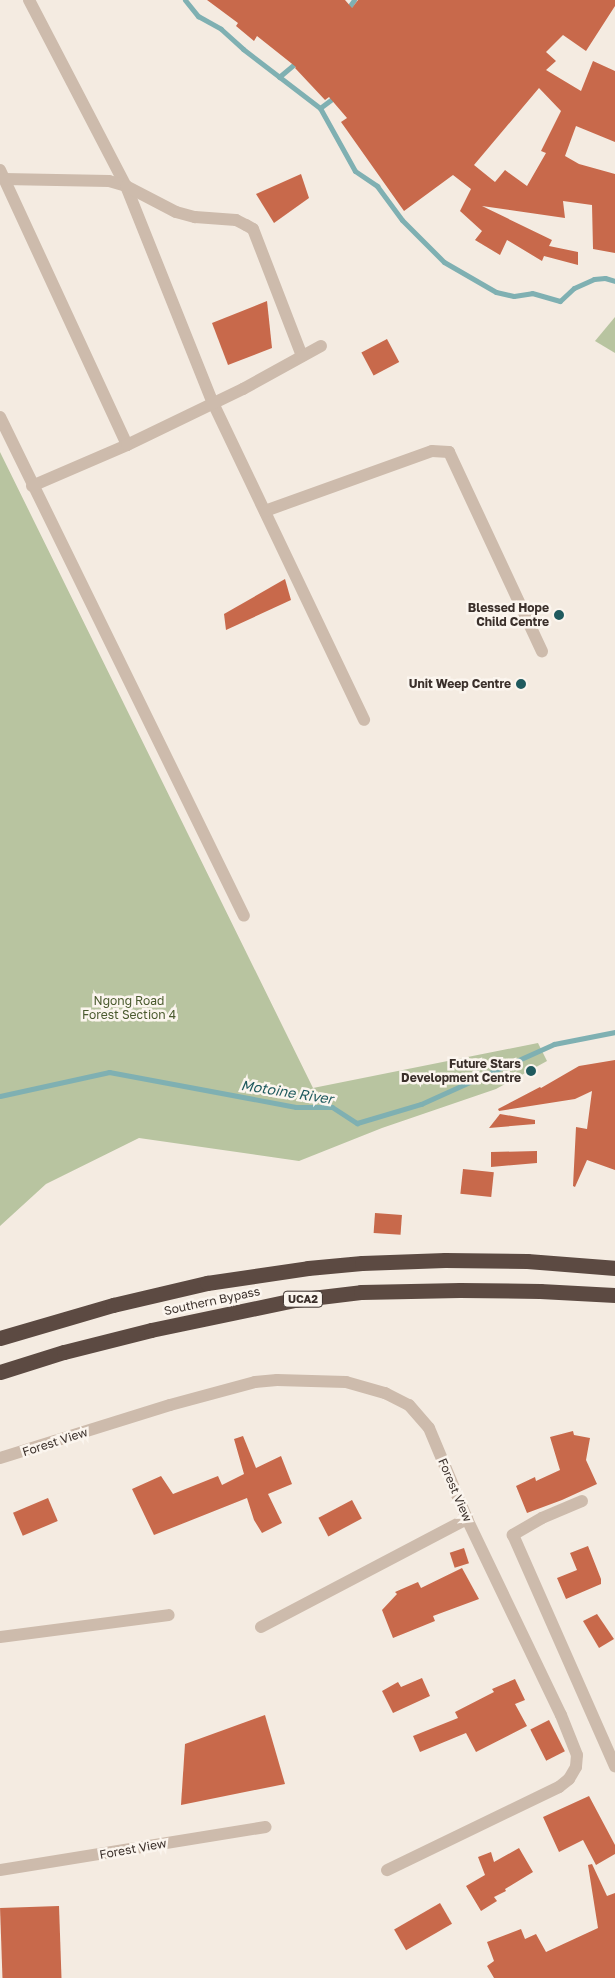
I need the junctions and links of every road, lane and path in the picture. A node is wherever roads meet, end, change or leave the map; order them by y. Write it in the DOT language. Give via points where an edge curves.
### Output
graph roads {
  1 [pos="29,0"];
  2 [pos="2,174"];
  3 [pos="126,186"];
  4 [pos="321,346"];
  5 [pos="302,356"];
  6 [pos="213,403"];
  7 [pos="0,417"];
  8 [pos="127,445"];
  9 [pos="32,486"];
  10 [pos="264,511"];
  11 [pos="542,651"];
  12 [pos="364,720"];
  13 [pos="244,916"];
  14 [pos="615,1268"];
  15 [pos="615,1295"];
  16 [pos="0,1338"];
  17 [pos="0,1372"];
  18 [pos="0,1458"];
  19 [pos="582,1501"];
  20 [pos="466,1519"];
  21 [pos="169,1615"];
  22 [pos="261,1627"];
  23 [pos="0,1637"];
  24 [pos="615,1766"];
  25 [pos="266,1826"];
  26 [pos="0,1870"];
  27 [pos="387,1870"];
  1 -- 3 [label="street"];
  2 -- 3 [label="street" via="98,180"];
  2 -- 8 [label="street"];
  3 -- 5 [label="street" via="176,212 236,220 253,229"];
  3 -- 6 [label="street"];
  4 -- 5 [label="street"];
  5 -- 6 [label="street"];
  6 -- 8 [label="street"];
  6 -- 10 [label="street"];
  7 -- 9 [label="street"];
  8 -- 9 [label="street"];
  9 -- 13 [label="street"];
  10 -- 11 [label="street" via="432,451 449,452"];
  10 -- 12 [label="street"];
  14 -- 16 [label="highway, Southern Bypass" via="445,1260 308,1268 207,1283 113,1305"];
  15 -- 17 [label="highway, Southern Bypass / UCA2" via="460,1290 361,1292 295,1300 151,1330"];
  18 -- 20 [label="street, Forest View" via="255,1382 346,1382 385,1393 414,1410 429,1428"];
  19 -- 24 [label="street" via="513,1535"];
  20 -- 22 [label="street"];
  20 -- 27 [label="street, Forest View" via="574,1743 576,1767 570,1779 559,1788"];
  21 -- 23 [label="street"];
  25 -- 26 [label="street, Forest View"];
}
